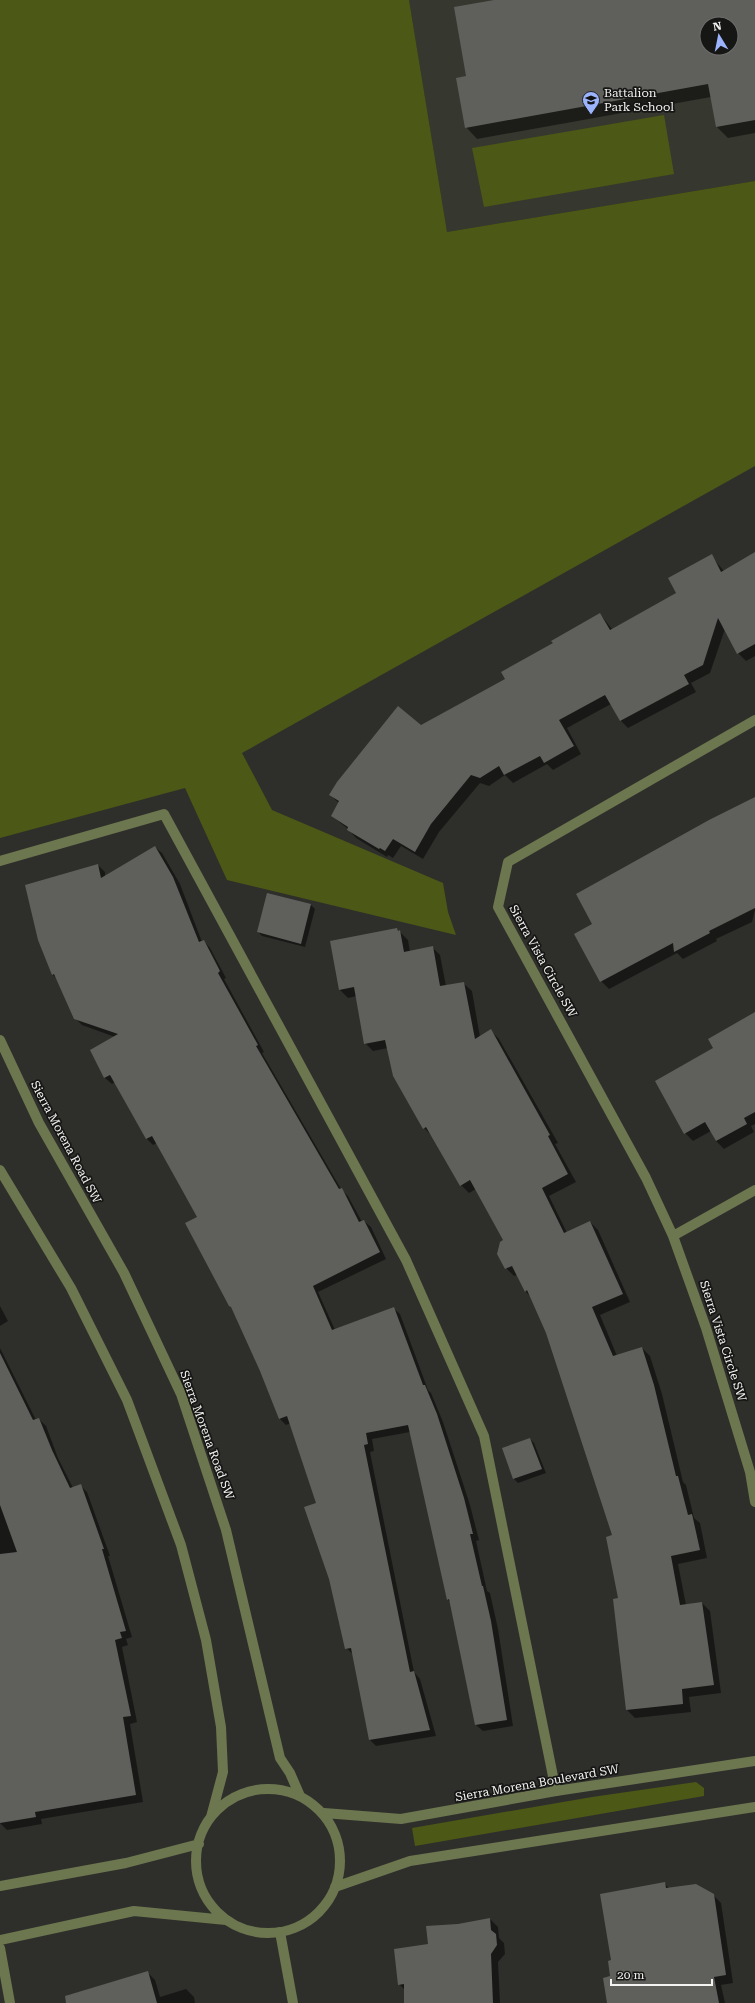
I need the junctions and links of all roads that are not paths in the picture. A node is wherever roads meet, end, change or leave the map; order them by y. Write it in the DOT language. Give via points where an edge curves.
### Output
graph roads {
  1 [pos="755,720"];
  2 [pos="0,861"];
  3 [pos="0,1040"];
  4 [pos="0,1170"];
  5 [pos="755,1190"];
  6 [pos="673,1236"];
  7 [pos="755,1502"];
  8 [pos="755,1761"];
  9 [pos="556,1791"];
  10 [pos="300,1796"];
  11 [pos="755,1807"];
  12 [pos="324,1813"];
  13 [pos="211,1817"];
  14 [pos="198,1844"];
  15 [pos="0,1886"];
  16 [pos="335,1887"];
  17 [pos="227,1920"];
  18 [pos="280,1932"];
  19 [pos="0,1940"];
  20 [pos="0,1948"];
  21 [pos="10,2003"];
  22 [pos="293,2003"];
  1 -- 6 [label="street, Sierra Vista Circle SW" via="508,862 498,907 646,1178"];
  2 -- 9 [label="street" via="164,814 406,1260 484,1436"];
  3 -- 10 [label="street, Sierra Morena Road SW" via="39,1123 124,1273 181,1394 226,1530 280,1758"];
  4 -- 13 [label="street" via="71,1288 127,1400 181,1545 206,1640 221,1727 223,1772"];
  5 -- 6 [label="street"];
  6 -- 7 [label="street, Sierra Vista Circle SW" via="706,1328 750,1472"];
  8 -- 9 [label="street, Sierra Morena Boulevard SW"];
  9 -- 12 [label="street, Sierra Morena Boulevard SW" via="401,1819"];
  10 -- 12 [label="street"];
  10 -- 13 [label="street" via="276,1789 252,1791 229,1800"];
  11 -- 16 [label="street" via="410,1861"];
  12 -- 16 [label="street" via="338,1841 340,1872"];
  13 -- 14 [label="street" via="202,1831"];
  14 -- 15 [label="street" via="126,1863"];
  14 -- 17 [label="street" via="199,1883 215,1910"];
  16 -- 18 [label="street" via="327,1902 316,1914 302,1924"];
  17 -- 18 [label="street" via="256,1932"];
  17 -- 19 [label="street" via="134,1911"];
  18 -- 22 [label="street"];
  20 -- 21 [label="street"];
}
